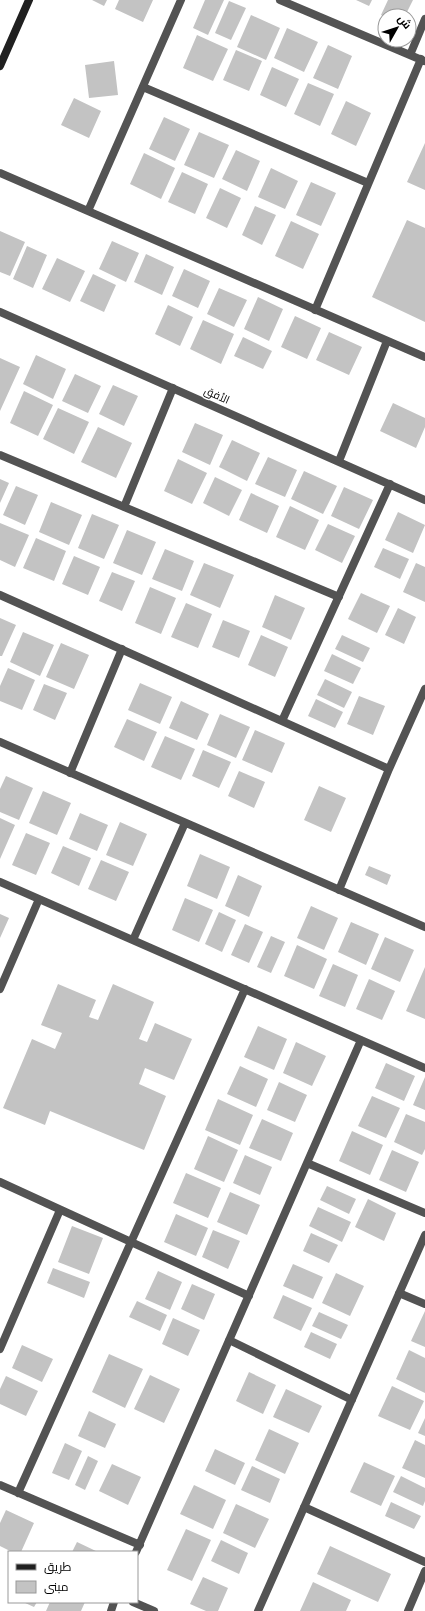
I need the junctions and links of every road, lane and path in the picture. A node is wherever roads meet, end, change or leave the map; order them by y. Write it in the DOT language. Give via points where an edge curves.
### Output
graph roads {
  1 [pos="29,0"];
  2 [pos="181,0"];
  3 [pos="280,0"];
  4 [pos="425,20"];
  5 [pos="410,55"];
  6 [pos="423,60"];
  7 [pos="0,66"];
  8 [pos="143,87"];
  9 [pos="0,173"];
  10 [pos="368,183"];
  11 [pos="88,211"];
  12 [pos="315,310"];
  13 [pos="0,312"];
  14 [pos="387,341"];
  15 [pos="425,357"];
  16 [pos="173,388"];
  17 [pos="0,455"];
  18 [pos="339,461"];
  19 [pos="390,484"];
  20 [pos="425,500"];
  21 [pos="124,507"];
  22 [pos="0,595"];
  23 [pos="339,597"];
  24 [pos="122,649"];
  25 [pos="424,693"];
  26 [pos="282,721"];
  27 [pos="0,742"];
  28 [pos="389,769"];
  29 [pos="70,772"];
  30 [pos="185,822"];
  31 [pos="0,882"];
  32 [pos="339,890"];
  33 [pos="40,899"];
  34 [pos="425,927"];
  35 [pos="133,940"];
  36 [pos="0,989"];
  37 [pos="245,989"];
  38 [pos="361,1040"];
  39 [pos="425,1068"];
  40 [pos="307,1163"];
  41 [pos="1,1185"];
  42 [pos="60,1210"];
  43 [pos="425,1213"];
  44 [pos="425,1235"];
  45 [pos="131,1242"];
  46 [pos="399,1293"];
  47 [pos="249,1296"];
  48 [pos="425,1304"];
  49 [pos="229,1340"];
  50 [pos="1,1345"];
  51 [pos="352,1400"];
  52 [pos="0,1485"];
  53 [pos="18,1493"];
  54 [pos="304,1507"];
  55 [pos="138,1548"];
  56 [pos="425,1562"];
  57 [pos="425,1571"];
  58 [pos="135,1603"];
  59 [pos="154,1611"];
  60 [pos="258,1611"];
  61 [pos="408,1611"];
  1 -- 7 [label="main road"];
  2 -- 8 [label="street"];
  3 -- 5 [label="street"];
  4 -- 5 [label="street"];
  5 -- 6 [label="street"];
  6 -- 10 [label="street"];
  8 -- 10 [label="street"];
  8 -- 11 [label="street"];
  9 -- 11 [label="street"];
  10 -- 12 [label="street"];
  11 -- 12 [label="street"];
  12 -- 14 [label="street"];
  13 -- 16 [label="street, الأفق"];
  14 -- 15 [label="street"];
  14 -- 18 [label="street"];
  16 -- 18 [label="street, الأفق"];
  16 -- 21 [label="street"];
  17 -- 21 [label="street"];
  18 -- 19 [label="street, الأفق"];
  19 -- 20 [label="street, الأفق"];
  19 -- 23 [label="street"];
  21 -- 23 [label="street"];
  22 -- 24 [label="street"];
  23 -- 26 [label="street"];
  24 -- 26 [label="street"];
  24 -- 29 [label="street"];
  25 -- 28 [label="street"];
  26 -- 28 [label="street"];
  27 -- 29 [label="street"];
  28 -- 32 [label="street"];
  29 -- 30 [label="street"];
  30 -- 32 [label="street"];
  30 -- 35 [label="street"];
  31 -- 33 [label="street"];
  32 -- 34 [label="street"];
  33 -- 35 [label="street"];
  33 -- 36 [label="street"];
  35 -- 37 [label="street"];
  37 -- 38 [label="street"];
  37 -- 45 [label="street"];
  38 -- 39 [label="street"];
  38 -- 40 [label="street"];
  40 -- 43 [label="street"];
  40 -- 47 [label="street"];
  41 -- 42 [label="street"];
  42 -- 45 [label="street"];
  42 -- 50 [label="street"];
  44 -- 46 [label="street"];
  45 -- 47 [label="street"];
  45 -- 53 [label="street"];
  46 -- 48 [label="street"];
  46 -- 51 [label="street"];
  47 -- 49 [label="street"];
  49 -- 51 [label="street"];
  49 -- 55 [label="street"];
  51 -- 54 [label="street"];
  52 -- 53 [label="street"];
  53 -- 55 [label="street"];
  54 -- 56 [label="street"];
  54 -- 60 [label="street"];
  57 -- 61 [label="street"];
  58 -- 59 [label="street"];
}
